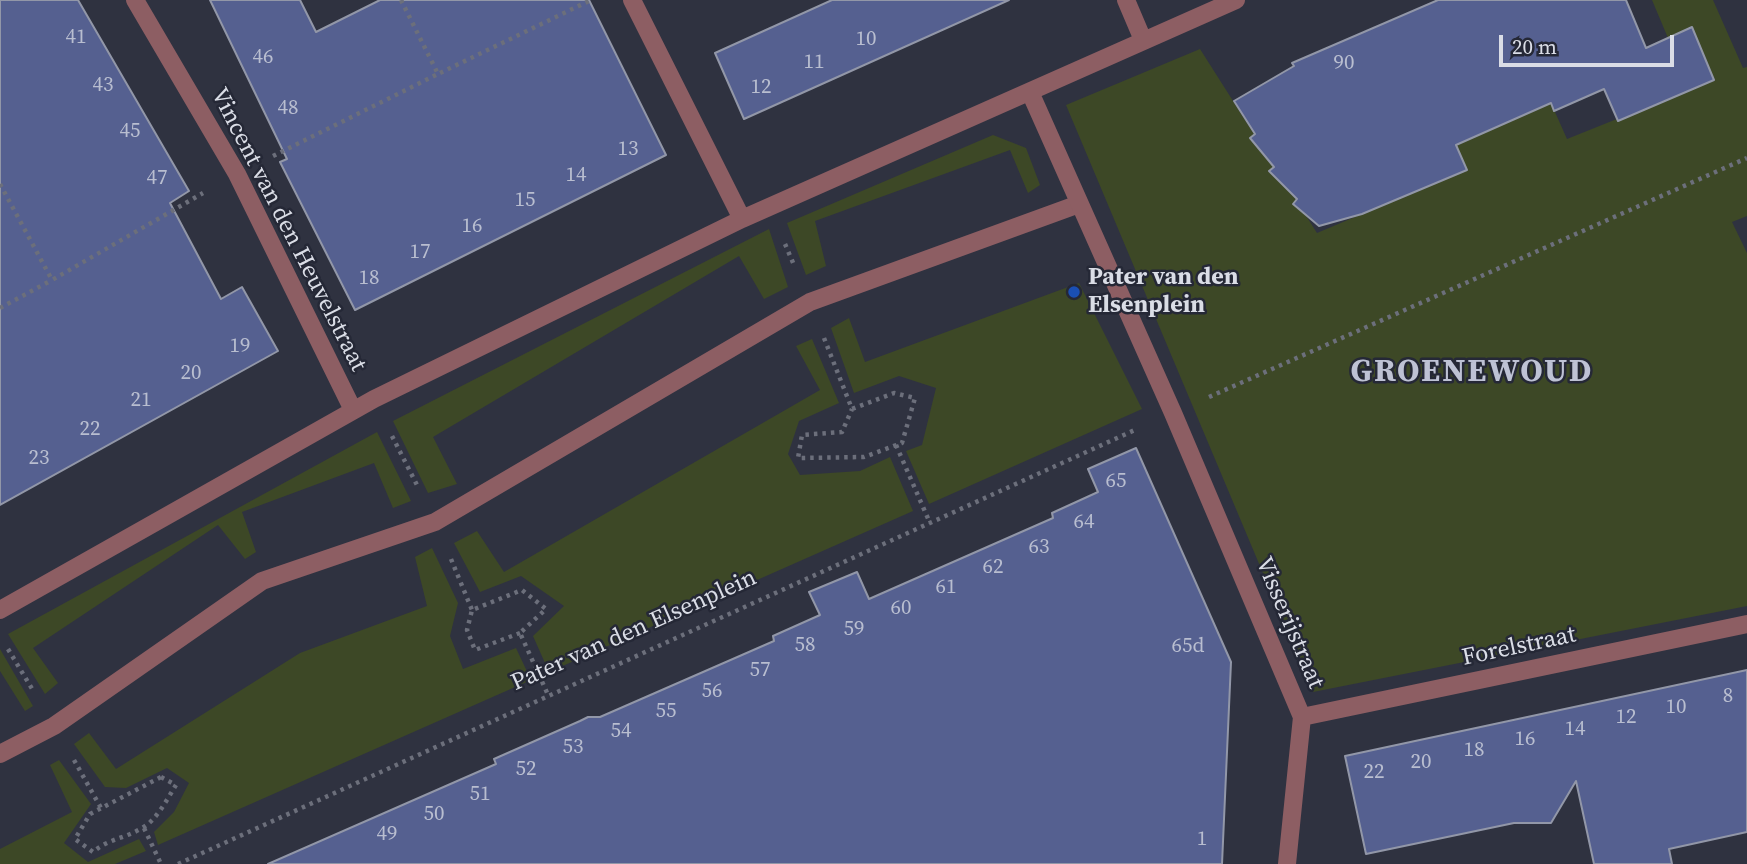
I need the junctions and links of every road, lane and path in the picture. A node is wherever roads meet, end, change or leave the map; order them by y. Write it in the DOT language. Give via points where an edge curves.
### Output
graph roads {
  1 [pos="135,0"];
  2 [pos="401,0"];
  3 [pos="591,0"];
  4 [pos="632,0"];
  5 [pos="1126,0"];
  6 [pos="1236,0"];
  7 [pos="1143,40"];
  8 [pos="1030,92"];
  9 [pos="1747,158"];
  10 [pos="1079,204"];
  11 [pos="770,208"];
  12 [pos="742,219"];
  13 [pos="52,280"];
  14 [pos="810,302"];
  15 [pos="0,308"];
  16 [pos="852,409"];
  17 [pos="353,410"];
  18 [pos="1172,413"];
  19 [pos="896,445"];
  20 [pos="930,523"];
  21 [pos="0,610"];
  22 [pos="1747,624"];
  23 [pos="520,633"];
  24 [pos="548,697"];
  25 [pos="1302,717"];
  26 [pos="0,754"];
  27 [pos="144,828"];
  28 [pos="161,864"];
  29 [pos="178,864"];
  30 [pos="1287,864"];
  1 -- 17 [label="street, Vincent van den Heuvelstraat" via="237,174"];
  2 -- 3 [label="path" via="438,74"];
  4 -- 12 [label="street"];
  5 -- 7 [label="street"];
  6 -- 7 [label="street"];
  7 -- 8 [label="street"];
  8 -- 10 [label="street"];
  8 -- 11 [label="street"];
  9 -- 18 [label="path, Pater van den Elsenplein"];
  10 -- 14 [label="street"];
  10 -- 18 [label="street"];
  11 -- 12 [label="street"];
  11 -- 14 [label="path"];
  12 -- 17 [label="street"];
  13 -- 15 [label="path"];
  14 -- 16 [label="path"];
  14 -- 26 [label="street" via="435,522 262,581 54,726"];
  16 -- 19 [label="path" via="894,393 915,398 902,443"];
  16 -- 19 [label="path" via="842,432 802,435 798,458 864,457"];
  17 -- 21 [label="street"];
  18 -- 20 [label="path, Pater van den Elsenplein"];
  18 -- 25 [label="street, Visserijstraat"];
  19 -- 20 [label="path"];
  20 -- 24 [label="path, Pater van den Elsenplein"];
  22 -- 25 [label="street, Forelstraat"];
  23 -- 23 [label="path" via="546,609 522,590 472,610 467,630 475,650"];
  23 -- 24 [label="path"];
  24 -- 29 [label="path, Pater van den Elsenplein"];
  25 -- 30 [label="street, Visserijstraat"];
  27 -- 27 [label="path" via="176,785 161,777 90,814 75,839 93,852"];
  27 -- 28 [label="path"];
}
